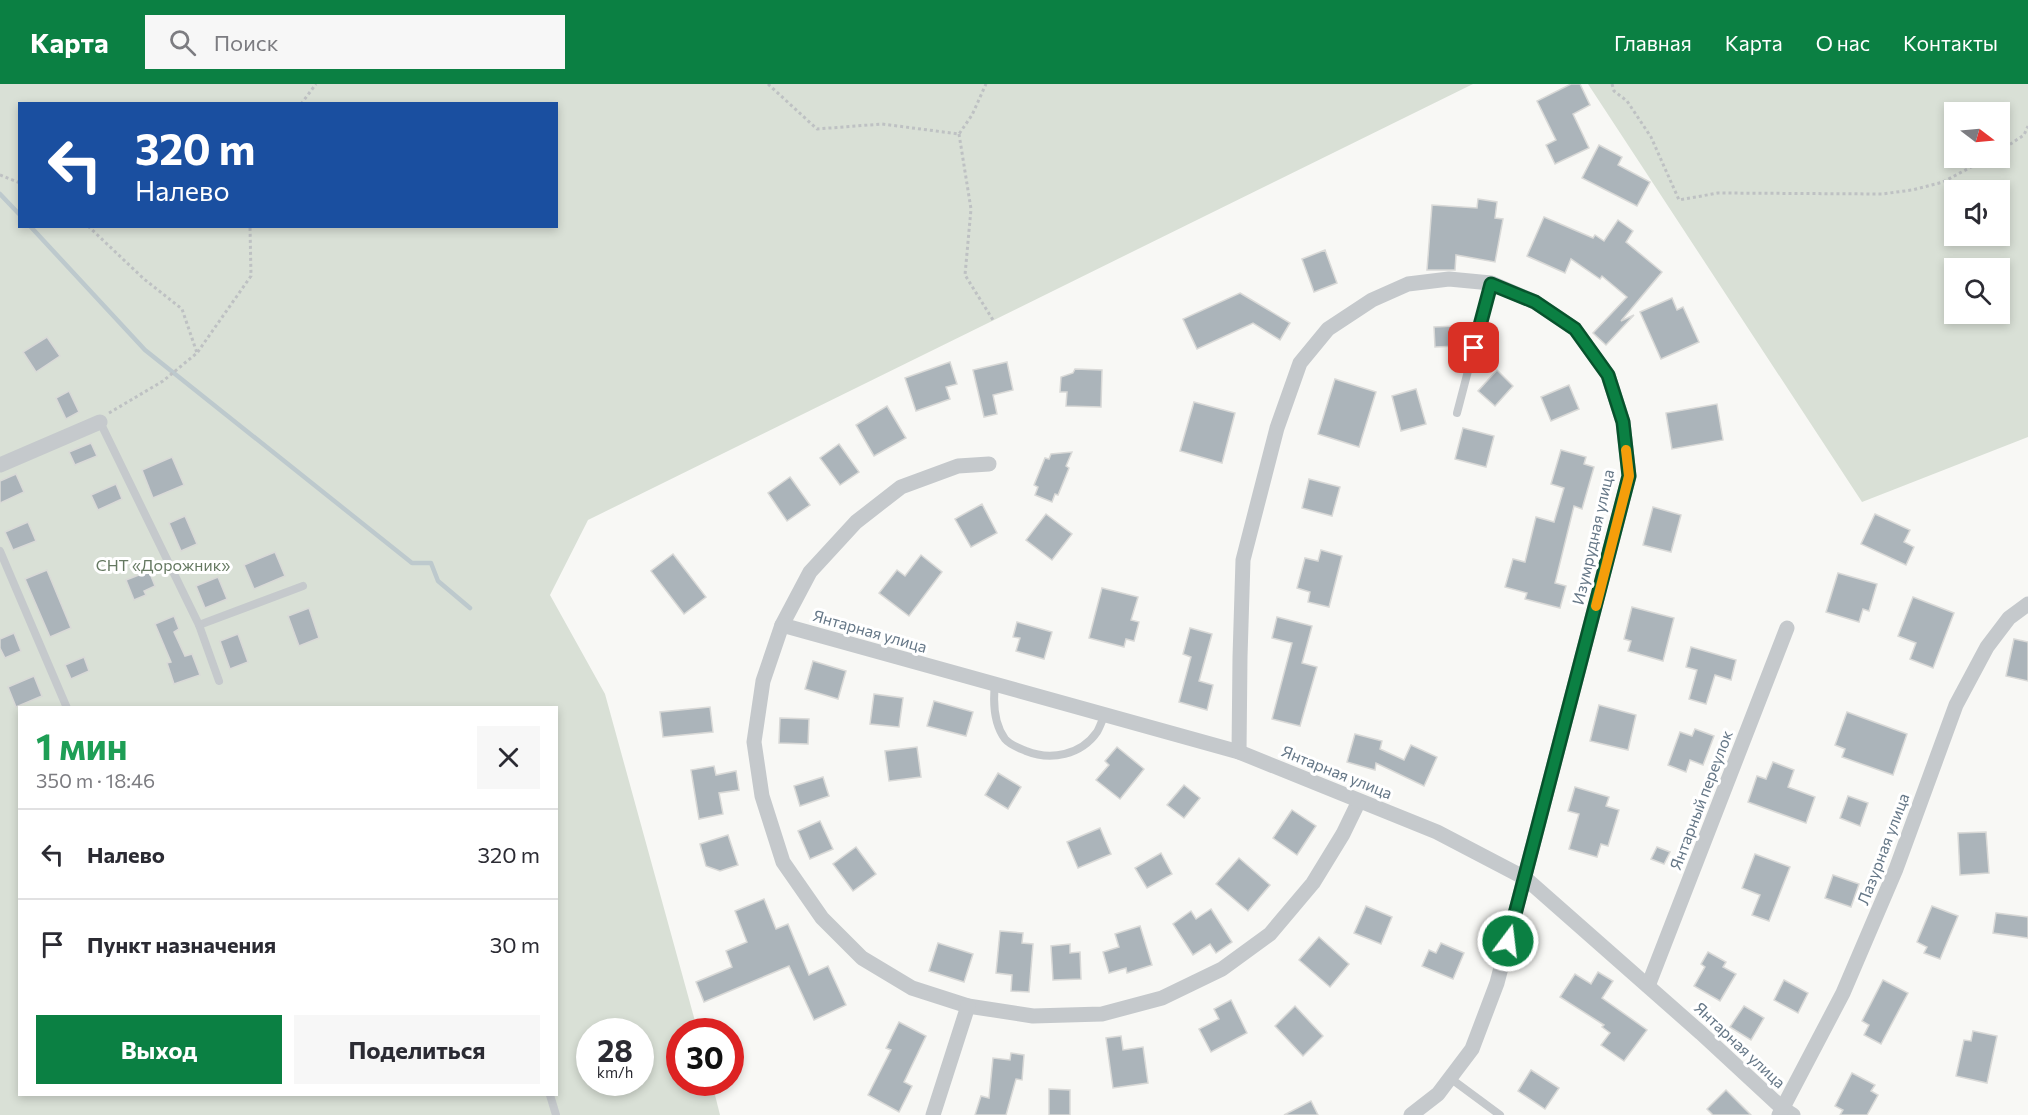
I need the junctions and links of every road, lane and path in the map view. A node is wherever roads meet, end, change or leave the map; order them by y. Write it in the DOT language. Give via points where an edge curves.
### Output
graph roads {
  1 [pos="316,84"];
  2 [pos="768,84"];
  3 [pos="986,84"];
  4 [pos="1612,84"];
  5 [pos="302,102"];
  6 [pos="2028,126"];
  7 [pos="959,134"];
  8 [pos="2010,144"];
  9 [pos="1970,168"];
  10 [pos="0,174"];
  11 [pos="18,182"];
  12 [pos="90,228"];
  13 [pos="250,228"];
  14 [pos="1491,284"];
  15 [pos="993,320"];
  16 [pos="197,353"];
  17 [pos="1457,413"];
  18 [pos="105,416"];
  19 [pos="990,464"];
  20 [pos="0,465"];
  21 [pos="0,550"];
  22 [pos="303,586"];
  23 [pos="2028,604"];
  24 [pos="199,625"];
  25 [pos="782,625"];
  26 [pos="1787,628"];
  27 [pos="219,681"];
  28 [pos="995,684"];
  29 [pos="66,706"];
  30 [pos="1105,715"];
  31 [pos="1239,752"];
  32 [pos="1359,801"];
  33 [pos="1525,878"];
  34 [pos="1648,986"];
  35 [pos="968,1006"];
  36 [pos="1450,1078"];
  37 [pos="550,1096"];
  38 [pos="1784,1113"];
  39 [pos="556,1115"];
  40 [pos="933,1115"];
  41 [pos="1411,1115"];
  42 [pos="1500,1115"];
  1 -- 5 [label="path"];
  2 -- 7 [label="path" via="817,129 882,124"];
  3 -- 7 [label="path"];
  4 -- 9 [label="path" via="1651,137 1679,200 1718,193 1882,194 1943,182"];
  6 -- 8 [label="path" via="2024,135"];
  7 -- 15 [label="path" via="971,209 965,275"];
  10 -- 11 [label="path"];
  12 -- 16 [label="path" via="182,309"];
  13 -- 16 [label="path" via="251,276"];
  14 -- 17 [label="lane"];
  14 -- 31 [label="street, Изумрудная улица" via="1449,279 1408,284 1372,300 1328,329 1300,363 1276,428 1243,560"];
  14 -- 33 [label="street, Изумрудная улица" via="1535,302 1575,329 1608,375 1623,422 1629,476"];
  16 -- 18 [label="path" via="166,378"];
  18 -- 20 [label="street"];
  18 -- 24 [label="lane"];
  19 -- 25 [label="street" via="958,466 901,487 856,522 810,572"];
  21 -- 29 [label="lane"];
  22 -- 24 [label="lane"];
  23 -- 38 [label="street, Лазурная улица" via="2009,618 1987,647 1956,705 1896,869 1843,993"];
  24 -- 27 [label="lane"];
  25 -- 28 [label="street, Янтарная улица"];
  25 -- 35 [label="street" via="763,681 754,742 762,796 783,862 822,918 862,958 912,988"];
  26 -- 34 [label="street, Янтарный переулок"];
  28 -- 30 [label="street, Янтарная улица"];
  28 -- 30 [label="lane" via="994,710 1006,739 1033,754 1065,755 1083,747 1097,732"];
  30 -- 31 [label="street, Янтарная улица"];
  31 -- 32 [label="street, Янтарная улица"];
  32 -- 33 [label="street, Янтарная улица" via="1437,832"];
  32 -- 35 [label="street" via="1313,884 1270,934 1222,969 1162,999 1102,1014 1034,1016"];
  33 -- 34 [label="street, Янтарная улица"];
  33 -- 36 [label="street, Изумрудная улица" via="1497,982 1476,1038"];
  34 -- 38 [label="street, Янтарная улица"];
  35 -- 40 [label="street"];
  36 -- 41 [label="street, Изумрудная улица" via="1438,1094"];
  36 -- 42 [label="lane"];
  37 -- 39 [label="lane"];
}
